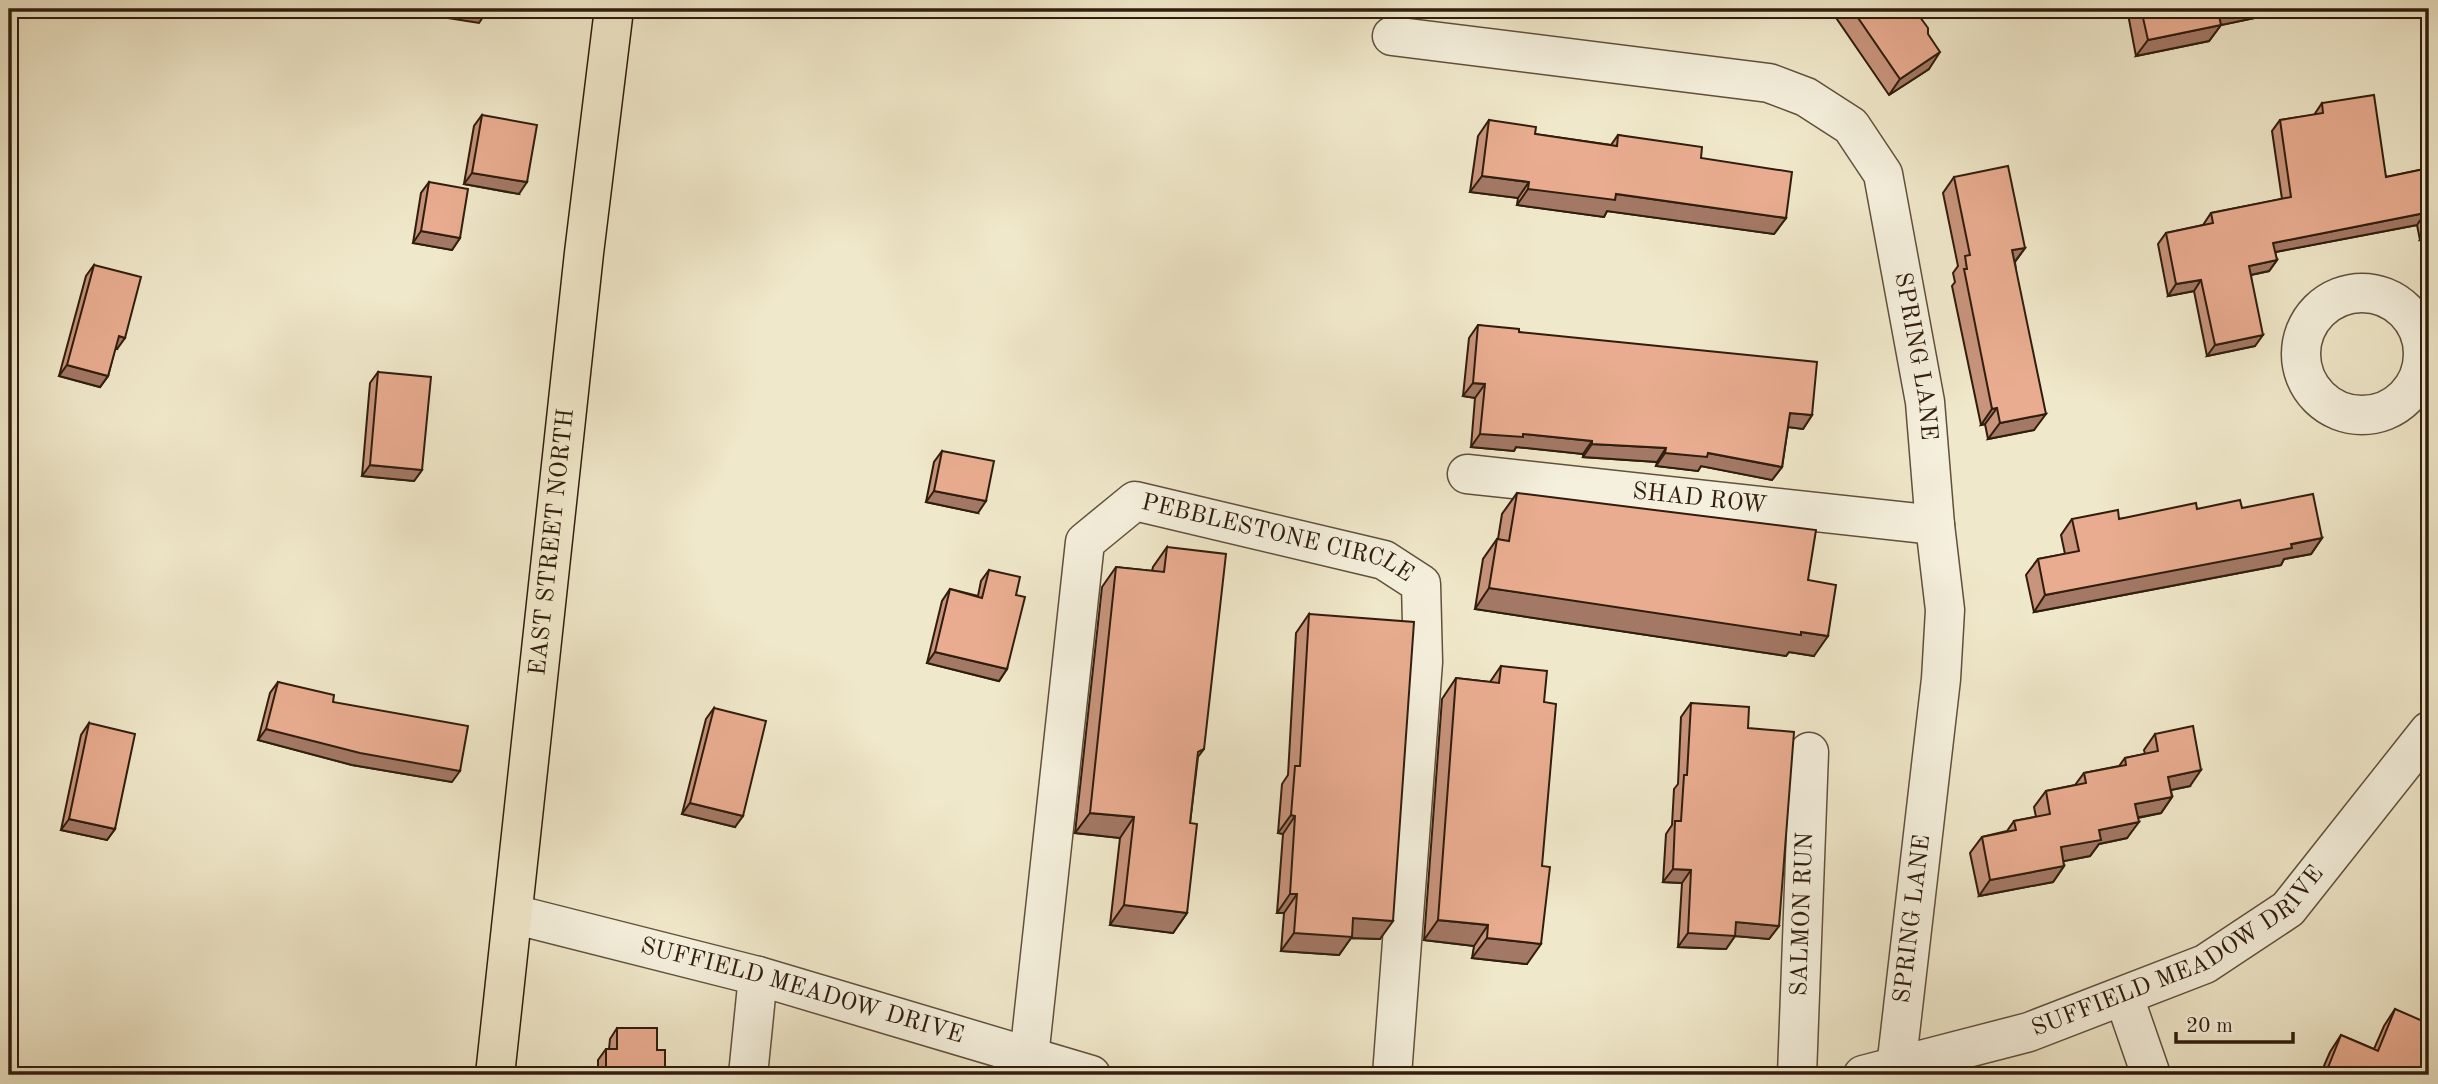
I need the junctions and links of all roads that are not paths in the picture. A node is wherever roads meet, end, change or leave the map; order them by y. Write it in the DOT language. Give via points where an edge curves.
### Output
graph roads {
  1 [pos="614,9"];
  2 [pos="1392,36"];
  3 [pos="1467,474"];
  4 [pos="1935,524"];
  5 [pos="2429,731"];
  6 [pos="1809,752"];
  7 [pos="513,914"];
  8 [pos="758,976"];
  9 [pos="2124,997"];
  10 [pos="1029,1057"];
  11 [pos="1879,1071"];
  12 [pos="495,1075"];
  13 [pos="748,1075"];
  14 [pos="1091,1075"];
  15 [pos="1392,1075"];
  16 [pos="1797,1075"];
  17 [pos="2151,1075"];
  1 -- 7 [label="main road, EAST STREET NORTH"];
  2 -- 4 [label="street, SPRING LANE" via="1769,83 1806,97 1851,126 1883,174 1925,402"];
  3 -- 4 [label="street, SHAD ROW"];
  4 -- 11 [label="street, SPRING LANE" via="1945,610 1941,679"];
  5 -- 9 [label="street, SUFFIELD MEADOW DRIVE" via="2288,909 2205,964"];
  6 -- 16 [label="street, SALMON RUN"];
  7 -- 8 [label="street, SUFFIELD MEADOW DRIVE"];
  7 -- 12 [label="main road, EAST STREET NORTH"];
  8 -- 10 [label="street, SUFFIELD MEADOW DRIVE"];
  8 -- 13 [label="street"];
  9 -- 11 [label="street, SUFFIELD MEADOW DRIVE" via="2029,1032"];
  9 -- 17 [label="street"];
  10 -- 14 [label="street, SUFFIELD MEADOW DRIVE"];
  10 -- 15 [label="street, PEBBLESTONE CIRCLE" via="1085,542 1135,501 1384,560 1421,584 1423,662"];
}
